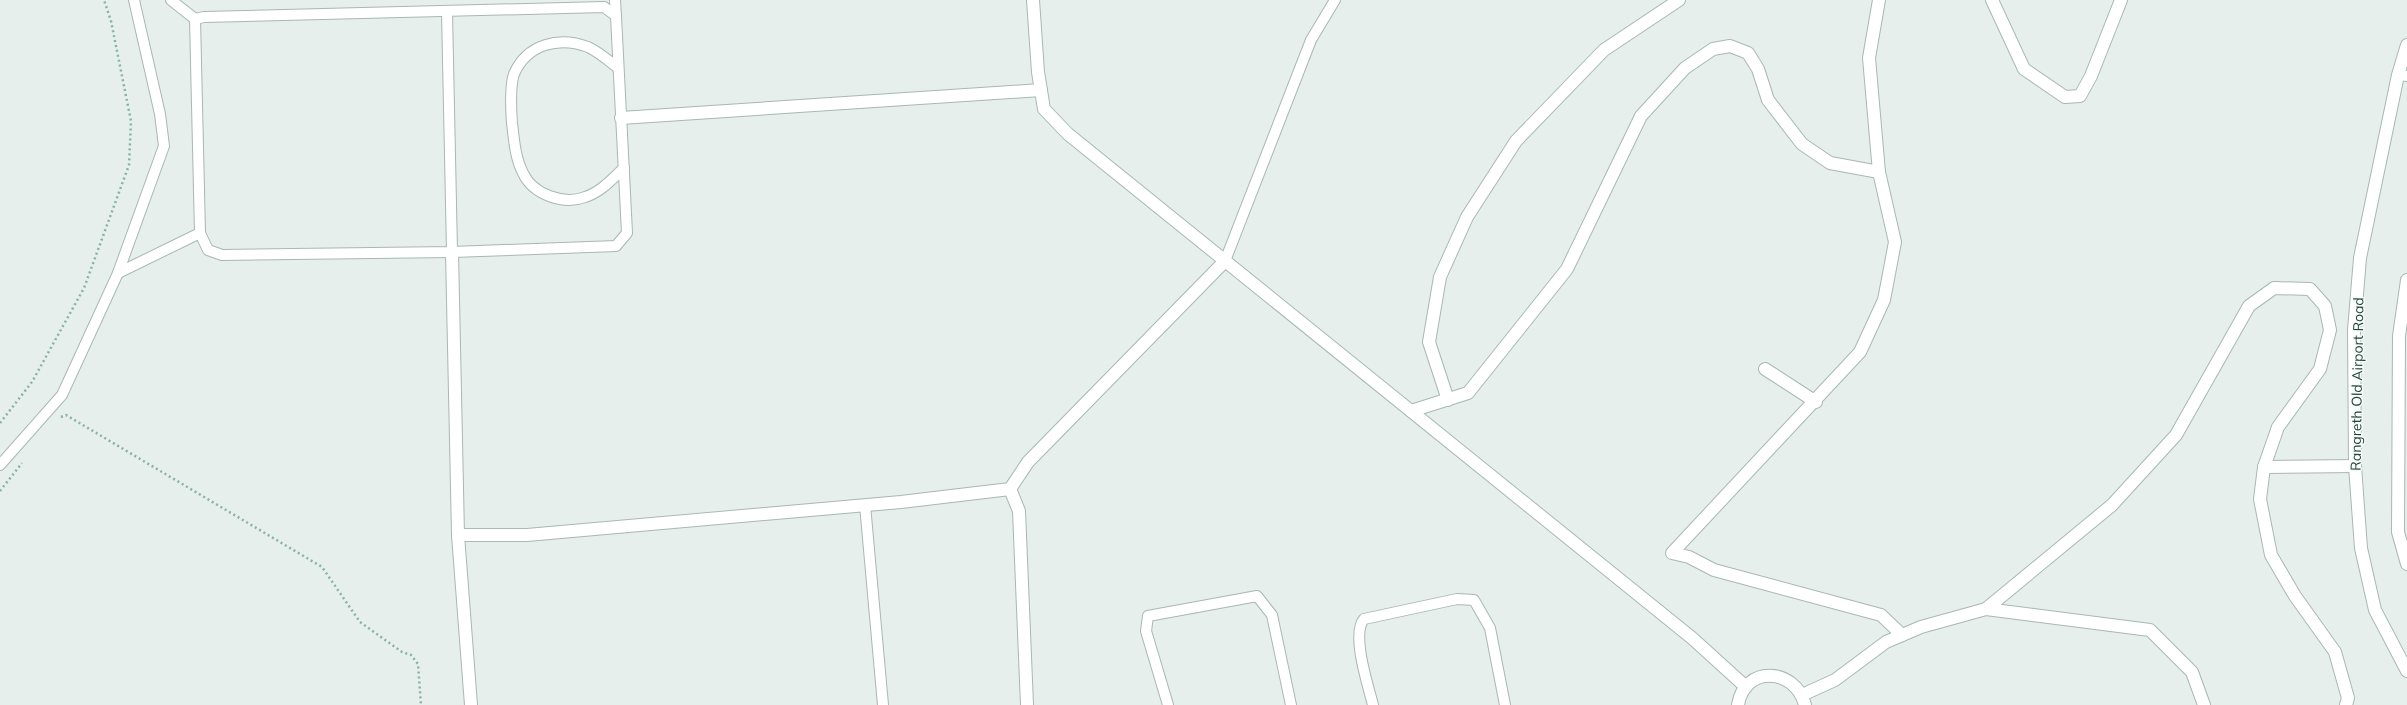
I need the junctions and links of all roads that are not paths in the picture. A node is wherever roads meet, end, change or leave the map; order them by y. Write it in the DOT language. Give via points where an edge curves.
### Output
graph roads {
  1 [pos="134,0"];
  2 [pos="171,0"];
  3 [pos="615,0"];
  4 [pos="1033,0"];
  5 [pos="1335,0"];
  6 [pos="1679,0"];
  7 [pos="1879,0"];
  8 [pos="1992,0"];
  9 [pos="2121,0"];
  10 [pos="447,12"];
  11 [pos="616,16"];
  12 [pos="195,19"];
  13 [pos="2407,45"];
  14 [pos="618,68"];
  15 [pos="2403,75"];
  16 [pos="1041,90"];
  17 [pos="621,118"];
  18 [pos="624,168"];
  19 [pos="1879,172"];
  20 [pos="200,233"];
  21 [pos="452,252"];
  22 [pos="1225,261"];
  23 [pos="118,273"];
  24 [pos="2407,280"];
  25 [pos="1765,369"];
  26 [pos="1448,400"];
  27 [pos="1816,402"];
  28 [pos="1411,411"];
  29 [pos="0,465"];
  30 [pos="2355,466"];
  31 [pos="2264,467"];
  32 [pos="1010,489"];
  33 [pos="865,505"];
  34 [pos="458,534"];
  35 [pos="2407,564"];
  36 [pos="1986,609"];
  37 [pos="1902,635"];
  38 [pos="2407,671"];
  39 [pos="1746,687"];
  40 [pos="1803,700"];
  41 [pos="471,705"];
  42 [pos="883,705"];
  43 [pos="1027,705"];
  44 [pos="1168,705"];
  45 [pos="1291,705"];
  46 [pos="1373,705"];
  47 [pos="1505,705"];
  48 [pos="1738,705"];
  49 [pos="2204,705"];
  50 [pos="2346,705"];
  1 -- 23 [label="lane" via="160,114 164,146"];
  2 -- 12 [label="lane"];
  3 -- 11 [label="lane"];
  4 -- 16 [label="street"];
  5 -- 22 [label="lane" via="1311,40"];
  6 -- 26 [label="street" via="1604,50 1516,141 1467,217 1440,277 1429,342"];
  7 -- 19 [label="street" via="1868,58"];
  8 -- 9 [label="street" via="2024,69 2065,97 2080,96 2091,76"];
  10 -- 11 [label="lane" via="604,7"];
  10 -- 12 [label="lane"];
  10 -- 21 [label="lane"];
  11 -- 14 [label="lane"];
  12 -- 20 [label="lane"];
  13 -- 15 [label="street, Rangreth Old Airport Road"];
  14 -- 17 [label="lane"];
  14 -- 18 [label="lane" via="589,48 570,42 548,42 531,52 514,75 511,111 515,148 523,174 542,194 564,201 585,198 601,189"];
  15 -- 30 [label="street, Rangreth Old Airport Road" via="2360,258 2354,330"];
  16 -- 17 [label="street"];
  16 -- 22 [label="street" via="1044,109 1068,134"];
  17 -- 18 [label="lane"];
  18 -- 21 [label="lane" via="627,233 616,246"];
  19 -- 26 [label="street" via="1830,163 1802,144 1768,100 1758,69 1748,53 1730,46 1713,49 1685,68 1641,116 1567,269 1468,393"];
  19 -- 27 [label="street" via="1895,242 1884,300 1860,352"];
  20 -- 21 [label="lane" via="208,250 222,255"];
  20 -- 23 [label="lane"];
  21 -- 34 [label="street"];
  22 -- 28 [label="street"];
  22 -- 32 [label="street" via="1028,462"];
  23 -- 29 [label="lane" via="62,395"];
  24 -- 35 [label="street" via="2398,336 2398,532"];
  25 -- 27 [label="street"];
  26 -- 28 [label="street"];
  27 -- 37 [label="street" via="1672,554 1690,557 1714,570 1881,615"];
  28 -- 39 [label="street" via="1692,638"];
  30 -- 31 [label="street"];
  30 -- 38 [label="street, Rangreth Old Airport Road" via="2361,548 2375,610"];
  31 -- 36 [label="street" via="2278,427 2320,369 2330,330 2325,306 2310,289 2274,288 2249,306 2176,435 2112,505"];
  31 -- 50 [label="street" via="2260,499 2271,555 2295,596 2335,652 2348,698"];
  32 -- 33 [label="street"];
  32 -- 43 [label="street" via="1019,511"];
  33 -- 34 [label="street" via="527,534"];
  33 -- 42 [label="lane"];
  34 -- 41 [label="street"];
  36 -- 37 [label="street" via="1921,627"];
  36 -- 49 [label="street" via="2150,630 2192,672"];
  37 -- 40 [label="street" via="1886,642"];
  39 -- 40 [label="street" via="1762,677 1781,677 1790,681"];
  39 -- 48 [label="street"];
  44 -- 45 [label="lane" via="1146,631 1148,616 1258,596 1272,614"];
  46 -- 47 [label="lane" via="1358,636 1359,625 1364,619 1457,599 1474,600 1490,628"];
}
